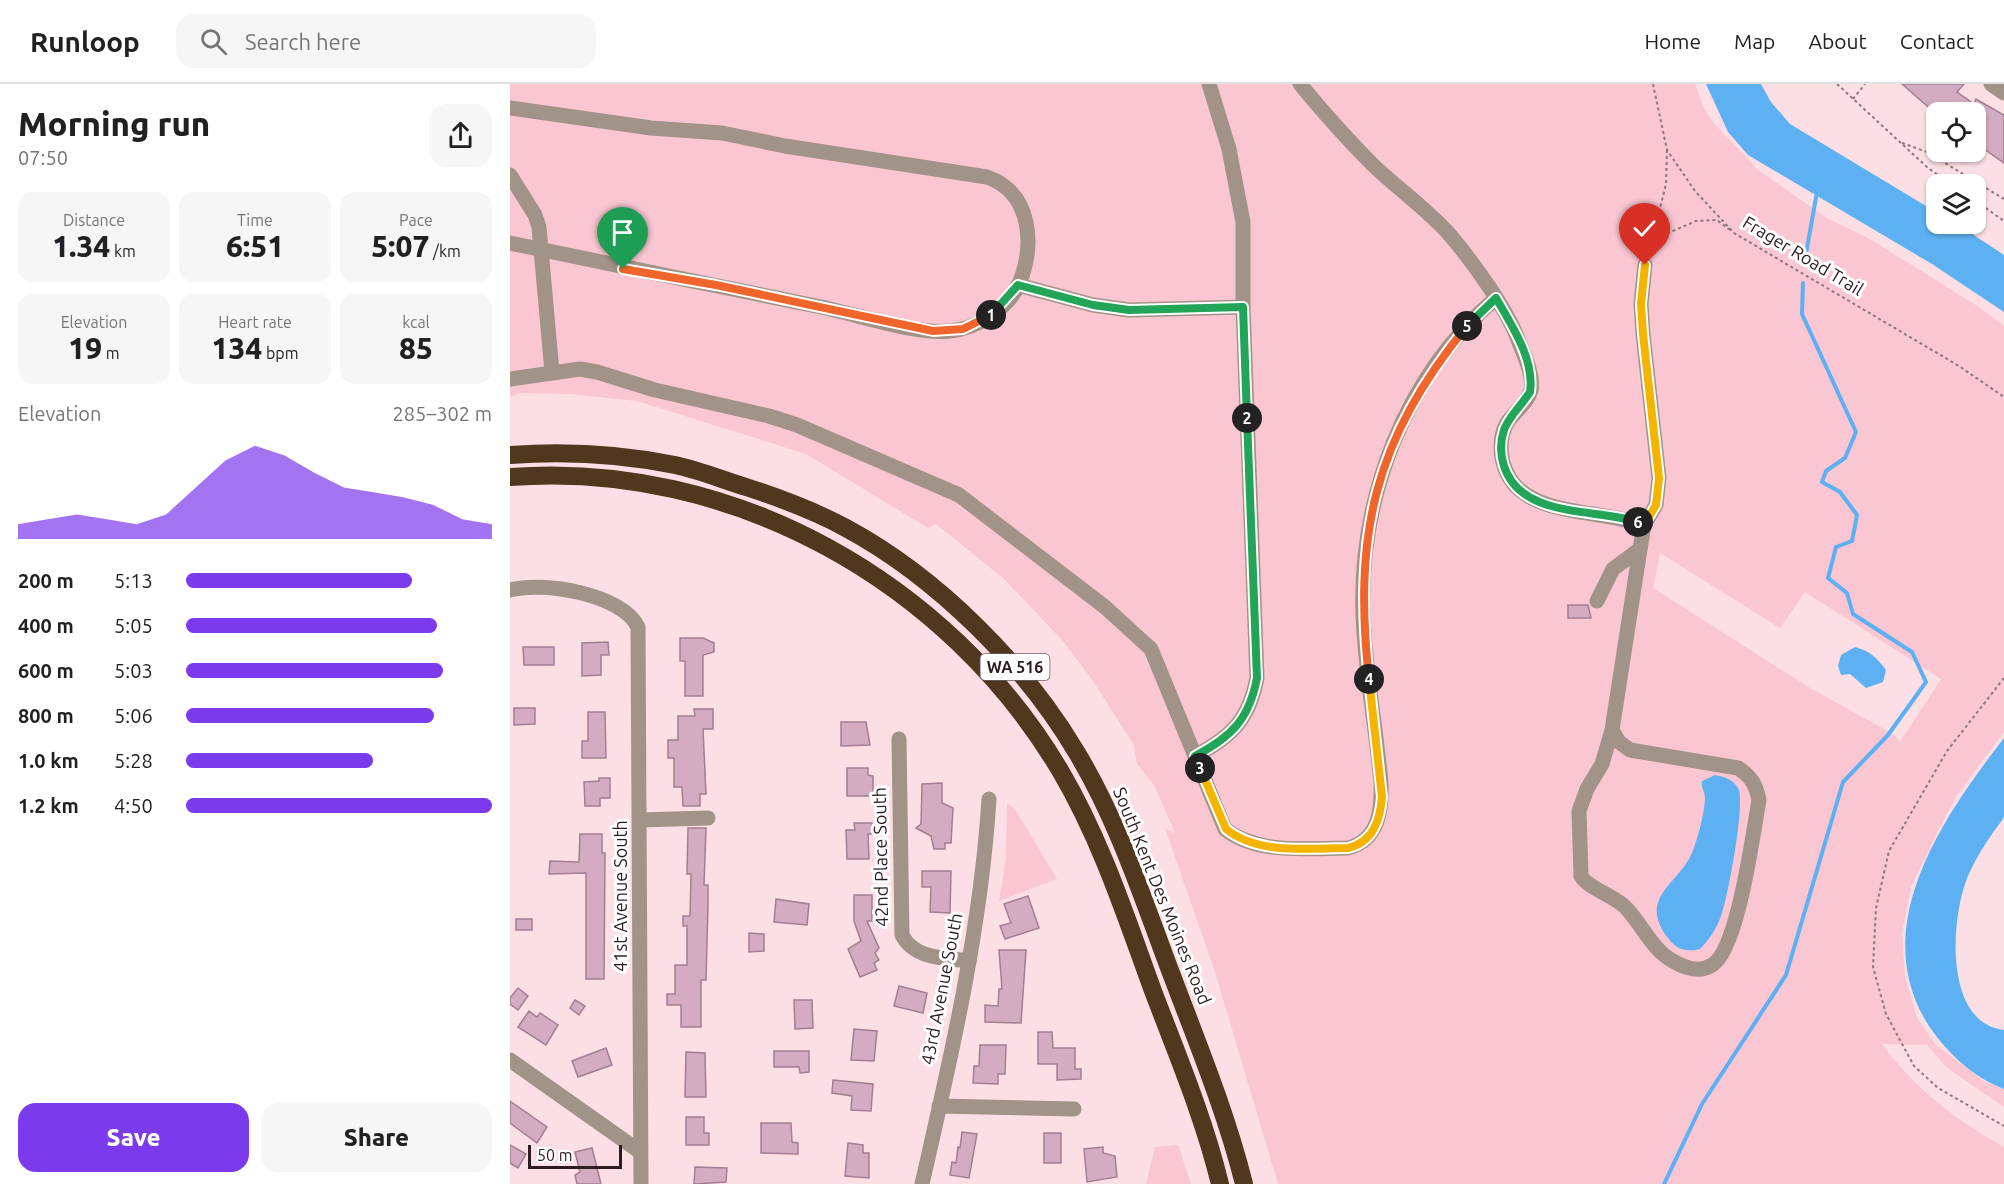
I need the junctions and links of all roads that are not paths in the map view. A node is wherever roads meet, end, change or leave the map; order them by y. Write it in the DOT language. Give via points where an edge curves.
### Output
graph roads {
  1 [pos="1209,84"];
  2 [pos="1300,84"];
  3 [pos="1991,84"];
  4 [pos="2004,93"];
  5 [pos="510,108"];
  6 [pos="510,175"];
  7 [pos="510,243"];
  8 [pos="543,250"];
  9 [pos="1645,265"];
  10 [pos="1018,285"];
  11 [pos="1496,298"];
  12 [pos="1243,307"];
  13 [pos="552,372"];
  14 [pos="510,379"];
  15 [pos="510,455"];
  16 [pos="510,477"];
  17 [pos="1644,525"];
  18 [pos="1640,549"];
  19 [pos="510,590"];
  20 [pos="1597,601"];
  21 [pos="1612,730"];
  22 [pos="899,739"];
  23 [pos="1195,756"];
  24 [pos="989,799"];
  25 [pos="708,818"];
  26 [pos="640,820"];
  27 [pos="969,961"];
  28 [pos="510,1060"];
  29 [pos="939,1106"];
  30 [pos="1074,1109"];
  31 [pos="639,1151"];
  32 [pos="641,1184"];
  33 [pos="922,1184"];
  34 [pos="1220,1184"];
  35 [pos="1244,1184"];
  1 -- 12 [label="street" via="1229,149 1243,222"];
  2 -- 11 [label="street" via="1374,166 1450,235"];
  3 -- 4 [label="street"];
  5 -- 10 [label="street" via="651,128 722,133 987,177 1012,192 1026,216 1027,246"];
  6 -- 8 [label="street" via="535,215"];
  7 -- 8 [label="street"];
  8 -- 10 [label="street" via="933,331 963,329 983,321 1000,308"];
  8 -- 13 [label="street"];
  9 -- 17 [label="street" via="1642,324 1659,478 1656,505"];
  10 -- 12 [label="street" via="1093,305 1129,310"];
  11 -- 17 [label="street" via="1516,332 1532,383 1504,432 1501,456 1508,476 1521,491 1549,506 1612,515"];
  11 -- 23 [label="street" via="1459,336 1417,395 1388,451 1373,507 1363,580 1363,616 1381,783 1381,810 1374,829 1364,841 1348,848 1278,848 1233,835 1226,829"];
  12 -- 23 [label="street" via="1257,678 1246,716 1217,744"];
  13 -- 14 [label="street"];
  13 -- 23 [label="street" via="597,372 674,395 770,416 959,495 1143,639 1151,649"];
  15 -- 35 [label="highway, South Kent Des Moines Road / WA 516" via="591,453 677,465 805,508 848,528 907,568 979,628 1064,732 1099,791 1182,1001"];
  16 -- 34 [label="highway, WA 516" via="568,476 655,485 768,519 818,541 872,572 961,643 1031,725 1090,828 1198,1111"];
  17 -- 18 [label="street"];
  18 -- 20 [label="street" via="1614,569"];
  18 -- 21 [label="street"];
  19 -- 26 [label="street, 41st Avenue South" via="555,587 627,611 638,627"];
  21 -- 21 [label="street" via="1630,750 1738,768 1755,784 1759,801 1732,935 1712,966 1690,968 1673,961 1653,943 1628,909 1581,876 1580,811"];
  22 -- 27 [label="street, 42nd Place South" via="902,935 917,952"];
  24 -- 27 [label="street, 43rd Avenue South" via="985,861"];
  25 -- 26 [label="street"];
  26 -- 31 [label="street, 41st Avenue South"];
  27 -- 29 [label="street, 43rd Avenue South"];
  28 -- 31 [label="street"];
  29 -- 30 [label="street"];
  29 -- 33 [label="street, 43rd Avenue South"];
  31 -- 32 [label="street, 41st Avenue South"];
}
